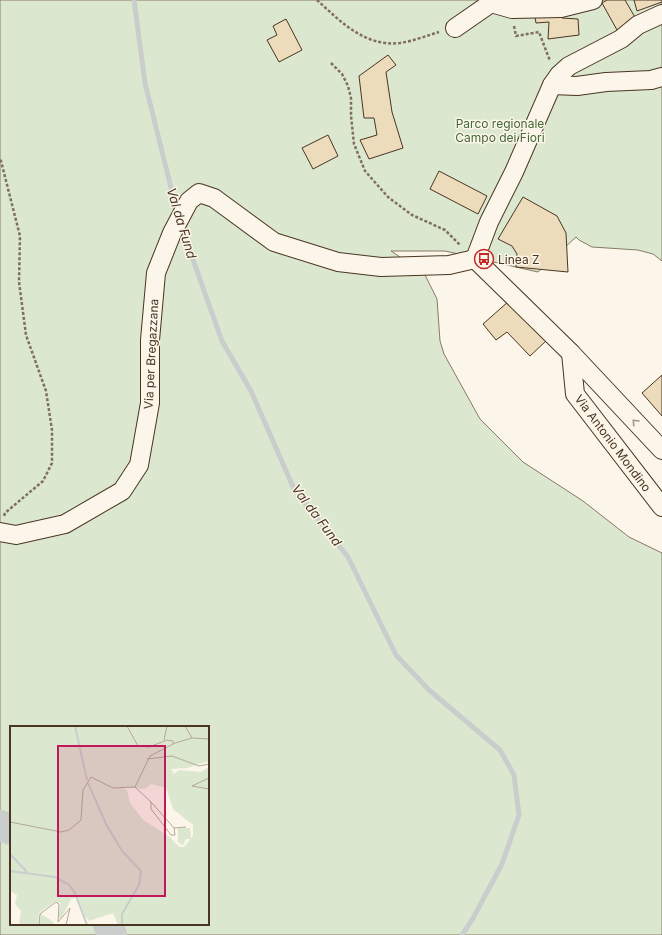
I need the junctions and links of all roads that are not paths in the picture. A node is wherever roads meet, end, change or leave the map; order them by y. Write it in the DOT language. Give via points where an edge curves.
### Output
graph roads {
  1 [pos="593,0"];
  2 [pos="490,1"];
  3 [pos="662,14"];
  4 [pos="455,28"];
  5 [pos="662,77"];
  6 [pos="555,80"];
  7 [pos="475,259"];
  8 [pos="571,353"];
  9 [pos="662,450"];
  10 [pos="662,507"];
  11 [pos="1,525"];
  1 -- 2 [label="street" via="561,8 512,10"];
  2 -- 4 [label="street"];
  3 -- 6 [label="street" via="638,25 621,39 569,66"];
  5 -- 6 [label="street" via="577,86"];
  6 -- 7 [label="street" via="489,222"];
  7 -- 8 [label="street, Via Antonio Mondino"];
  7 -- 11 [label="street, Via per Bregazzana" via="449,265 381,267 338,262 274,242 214,198 199,193 189,200 172,233 156,274 150,340 150,403 139,465 122,491 65,524 16,535"];
  9 -- 8 [label="street, Via Antonio Mondino, one-way"];
  8 -- 10 [label="street, Via Antonio Mondino" via="574,394"];
}
